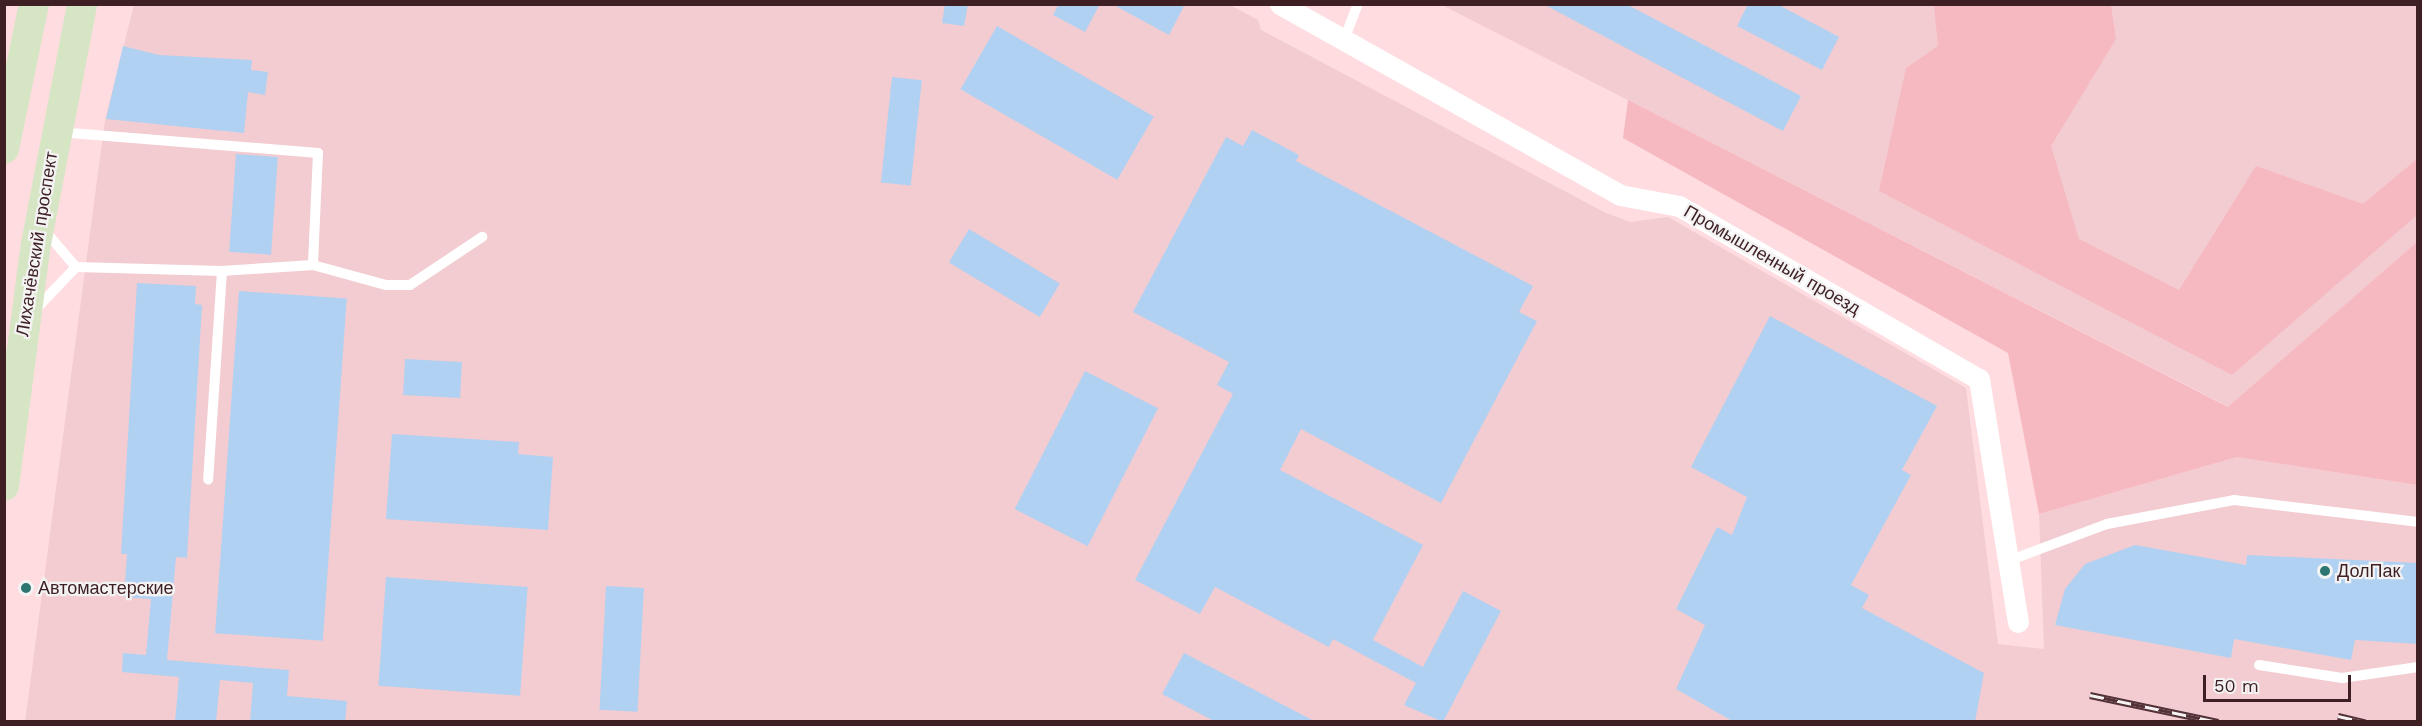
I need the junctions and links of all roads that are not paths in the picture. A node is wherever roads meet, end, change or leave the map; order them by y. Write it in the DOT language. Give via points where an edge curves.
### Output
graph roads {
  1 [pos="34,4"];
  2 [pos="82,4"];
  3 [pos="1280,4"];
  4 [pos="1359,4"];
  5 [pos="1344,40"];
  6 [pos="55,132"];
  7 [pos="4,149"];
  8 [pos="39,224"];
  9 [pos="482,237"];
  10 [pos="313,265"];
  11 [pos="76,267"];
  12 [pos="222,271"];
  13 [pos="24,322"];
  14 [pos="208,480"];
  15 [pos="4,486"];
  16 [pos="2418,522"];
  17 [pos="2008,561"];
  18 [pos="2018,622"];
  19 [pos="2259,665"];
  20 [pos="2418,667"];
  1 -- 7 [label="main road"];
  2 -- 6 [label="main road, Лихачёвский проспект"];
  3 -- 5 [label="street, Промышленный проезд"];
  4 -- 5 [label="lane"];
  5 -- 17 [label="street, Промышленный проезд" via="1620,195 1679,206 1979,380"];
  6 -- 8 [label="main road, Лихачёвский проспект"];
  6 -- 10 [label="lane" via="318,153"];
  8 -- 11 [label="lane"];
  8 -- 13 [label="main road, Лихачёвский проспект"];
  9 -- 10 [label="lane" via="410,285"];
  10 -- 12 [label="lane"];
  11 -- 12 [label="lane"];
  11 -- 13 [label="lane"];
  12 -- 14 [label="lane"];
  13 -- 15 [label="main road, Лихачёвский проспект"];
  16 -- 17 [label="lane" via="2234,500 2107,524"];
  17 -- 18 [label="street, Промышленный проезд"];
  19 -- 20 [label="lane" via="2342,678"];
}
